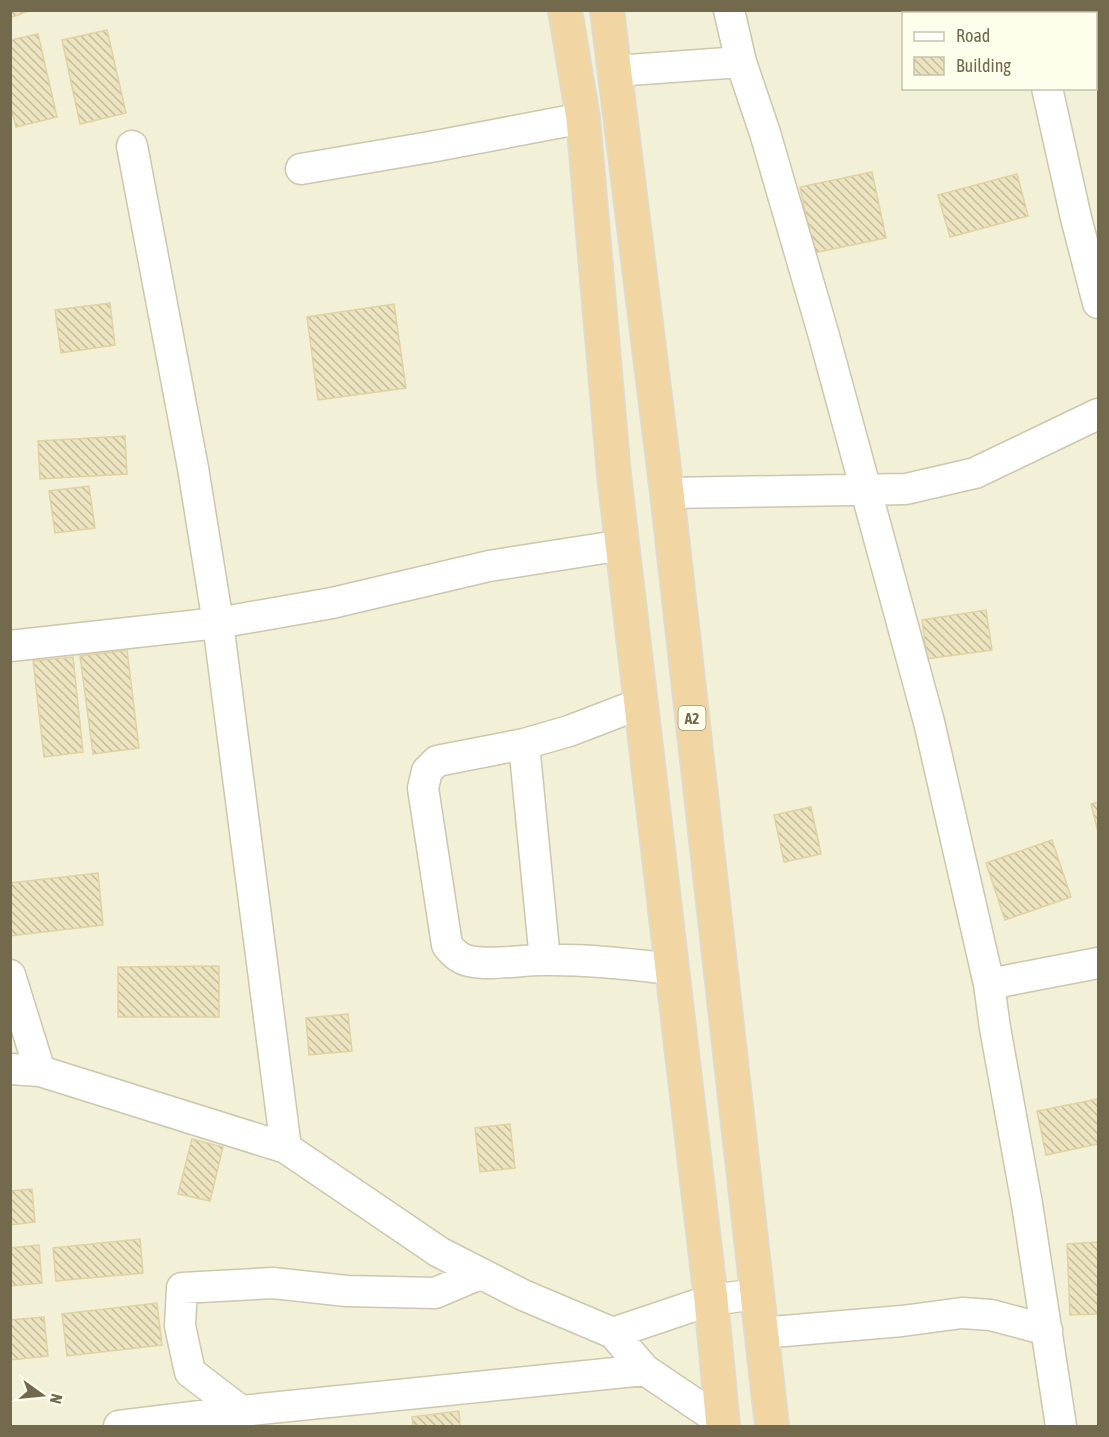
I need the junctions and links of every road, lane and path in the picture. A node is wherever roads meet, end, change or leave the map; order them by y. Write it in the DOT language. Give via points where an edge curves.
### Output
graph roads {
  1 [pos="565,10"];
  2 [pos="607,10"];
  3 [pos="729,10"];
  4 [pos="741,62"];
  5 [pos="615,71"];
  6 [pos="1047,90"];
  7 [pos="583,118"];
  8 [pos="132,146"];
  9 [pos="301,169"];
  10 [pos="1098,303"];
  11 [pos="1098,414"];
  12 [pos="866,490"];
  13 [pos="667,493"];
  14 [pos="623,545"];
  15 [pos="218,623"];
  16 [pos="10,646"];
  17 [pos="642,704"];
  18 [pos="524,744"];
  19 [pos="545,960"];
  20 [pos="1098,963"];
  21 [pos="672,969"];
  22 [pos="10,975"];
  23 [pos="989,984"];
  24 [pos="10,1069"];
  25 [pos="40,1071"];
  26 [pos="286,1148"];
  27 [pos="480,1274"];
  28 [pos="758,1294"];
  29 [pos="711,1300"];
  30 [pos="1047,1330"];
  31 [pos="613,1333"];
  32 [pos="761,1333"];
  33 [pos="645,1370"];
  34 [pos="240,1419"];
  35 [pos="722,1424"];
  36 [pos="124,1426"];
  37 [pos="772,1426"];
  38 [pos="1061,1426"];
  1 -- 7 [label="highway"];
  2 -- 5 [label="highway, A2"];
  3 -- 4 [label="street"];
  4 -- 5 [label="street"];
  4 -- 12 [label="street" via="765,133"];
  5 -- 13 [label="highway, A2"];
  6 -- 10 [label="street"];
  7 -- 9 [label="street"];
  7 -- 14 [label="highway"];
  8 -- 15 [label="street" via="191,456"];
  11 -- 12 [label="street" via="975,473 906,489"];
  12 -- 13 [label="street"];
  12 -- 23 [label="street" via="929,722"];
  13 -- 28 [label="highway, A2"];
  14 -- 15 [label="street" via="489,566 332,603"];
  14 -- 17 [label="highway"];
  15 -- 16 [label="street"];
  15 -- 26 [label="street"];
  17 -- 18 [label="street"];
  17 -- 21 [label="highway"];
  18 -- 19 [label="street"];
  18 -- 19 [label="street" via="437,761 427,771 423,788 447,945 454,954 483,963"];
  19 -- 21 [label="street"];
  20 -- 23 [label="street"];
  21 -- 29 [label="highway"];
  22 -- 25 [label="street"];
  23 -- 30 [label="street"];
  24 -- 25 [label="street"];
  25 -- 26 [label="street"];
  26 -- 27 [label="street" via="440,1252"];
  27 -- 31 [label="street"];
  27 -- 34 [label="street" via="435,1293 347,1291 273,1282 182,1288 180,1326 190,1371"];
  28 -- 29 [label="street"];
  28 -- 32 [label="highway, A2"];
  29 -- 31 [label="street"];
  29 -- 35 [label="highway"];
  30 -- 32 [label="street" via="991,1315 962,1313"];
  30 -- 38 [label="street"];
  31 -- 33 [label="street"];
  32 -- 37 [label="highway, A2"];
  33 -- 34 [label="street"];
  33 -- 35 [label="street"];
  34 -- 36 [label="street"];
}
